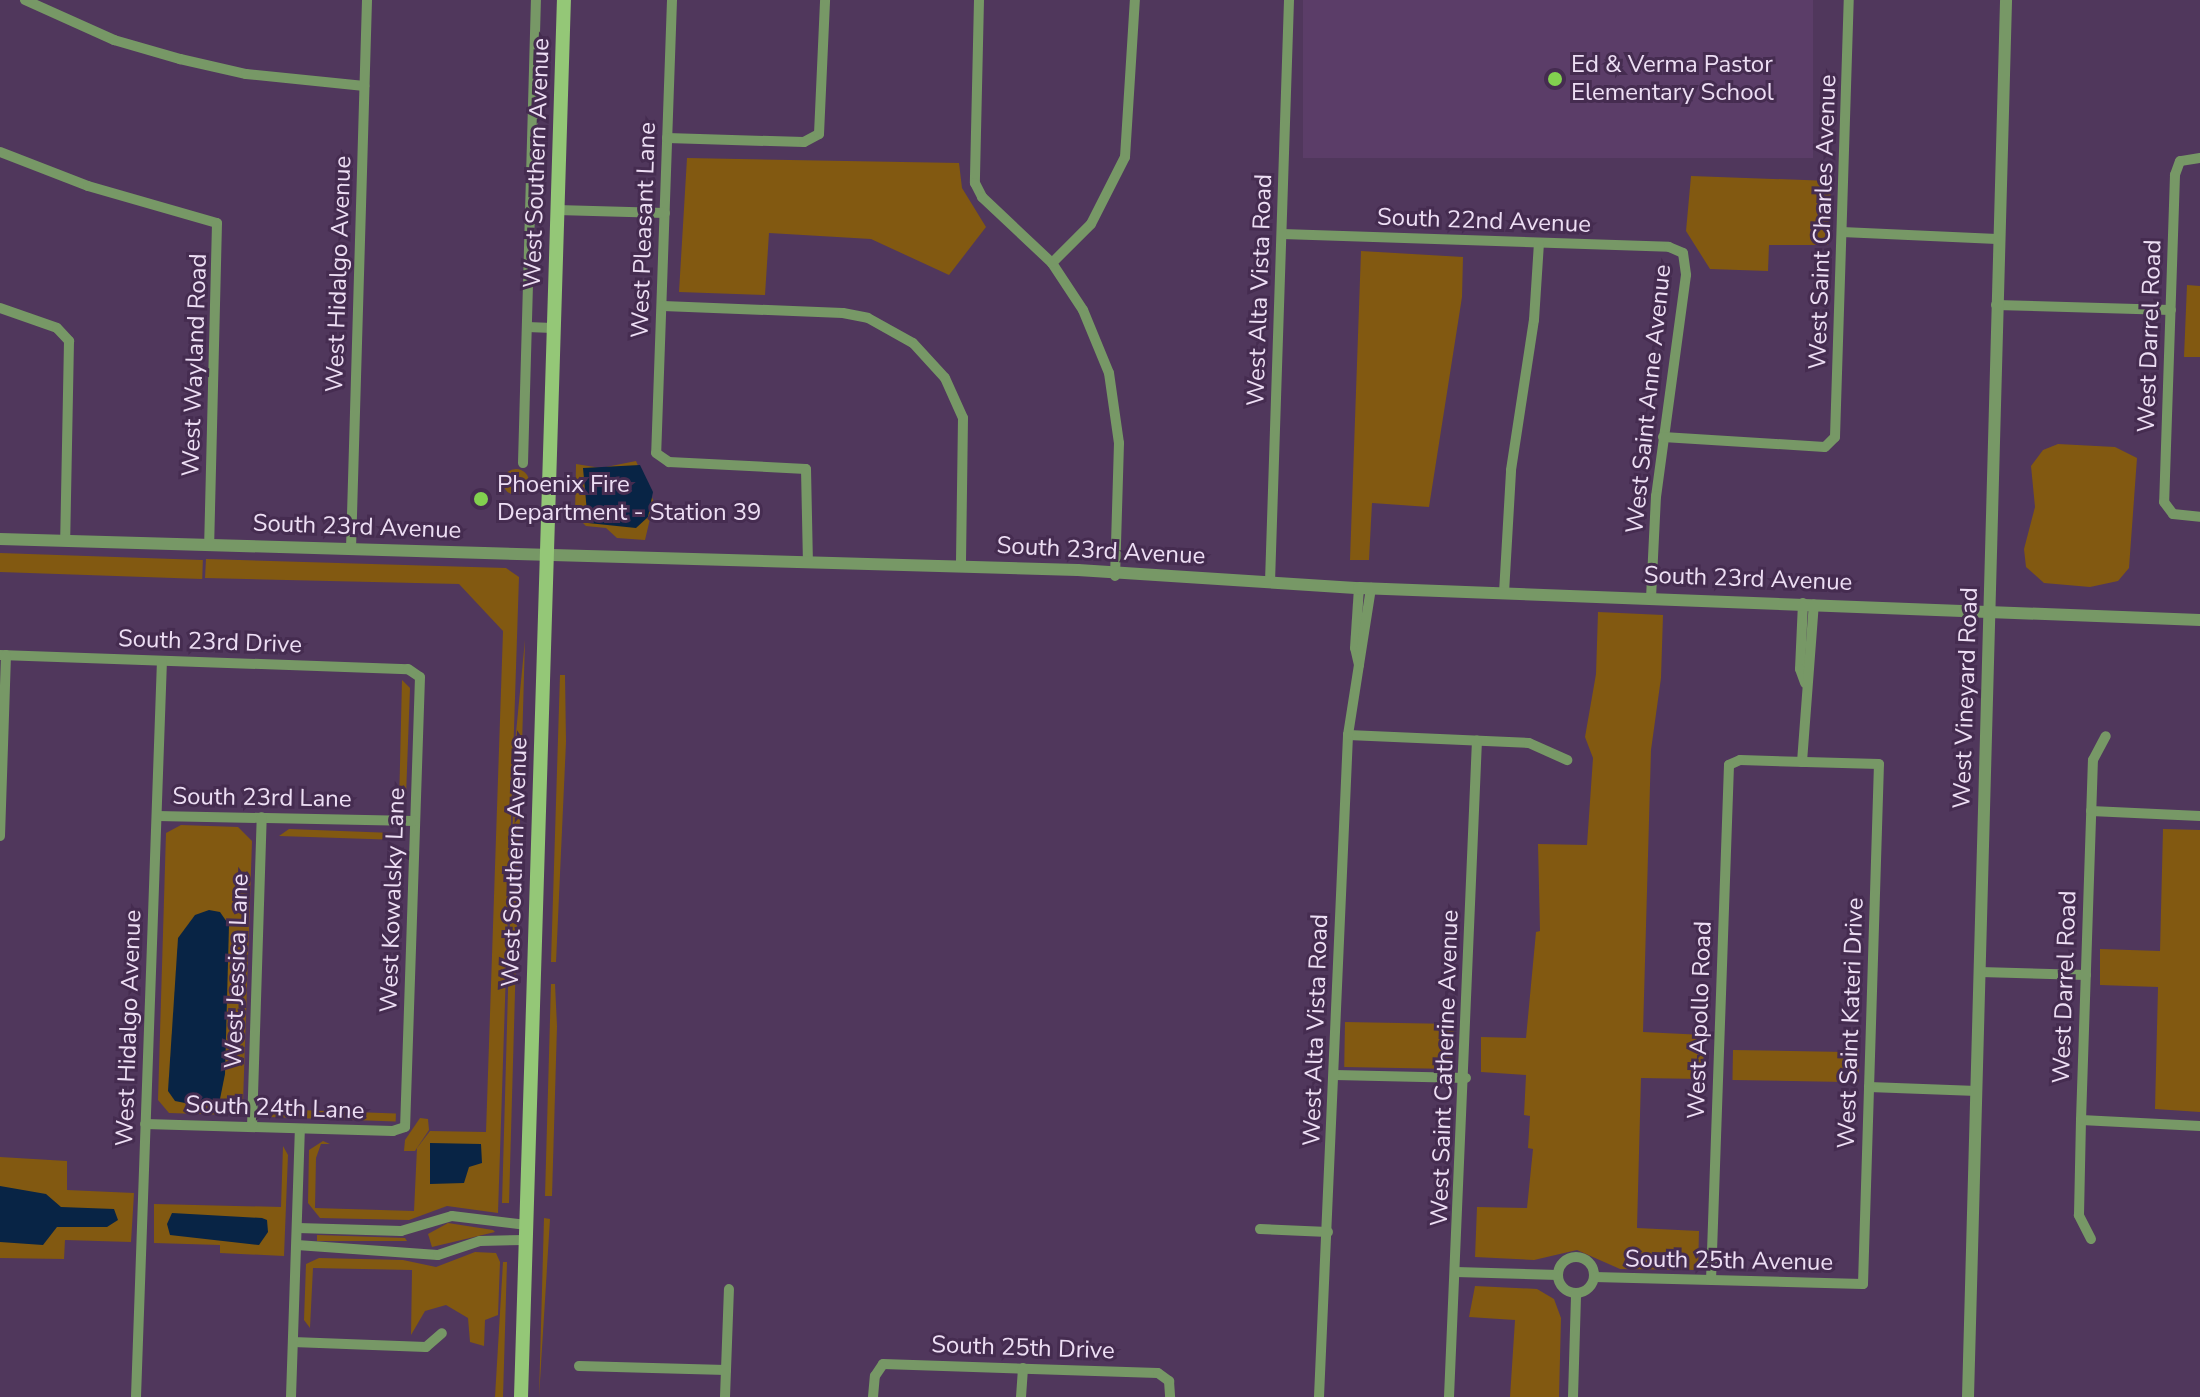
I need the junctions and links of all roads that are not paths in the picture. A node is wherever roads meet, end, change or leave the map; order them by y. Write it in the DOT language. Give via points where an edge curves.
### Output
graph roads {
  1 [pos="25,0"];
  2 [pos="367,0"];
  3 [pos="536,0"];
  4 [pos="564,0"];
  5 [pos="672,0"];
  6 [pos="825,0"];
  7 [pos="979,0"];
  8 [pos="1135,0"];
  9 [pos="1289,0"];
  10 [pos="1849,0"];
  11 [pos="2006,0"];
  12 [pos="364,86"];
  13 [pos="667,138"];
  14 [pos="0,152"];
  15 [pos="2200,158"];
  16 [pos="557,210"];
  17 [pos="665,213"];
  18 [pos="1842,232"];
  19 [pos="1282,234"];
  20 [pos="1997,239"];
  21 [pos="1539,243"];
  22 [pos="1683,253"];
  23 [pos="1052,263"];
  24 [pos="1996,305"];
  25 [pos="663,306"];
  26 [pos="0,308"];
  27 [pos="2171,310"];
  28 [pos="527,327"];
  29 [pos="553,328"];
  30 [pos="1663,437"];
  31 [pos="523,463"];
  32 [pos="2200,517"];
  33 [pos="0,539"];
  34 [pos="65,541"];
  35 [pos="209,545"];
  36 [pos="351,549"];
  37 [pos="545,554"];
  38 [pos="808,561"];
  39 [pos="961,567"];
  40 [pos="1115,576"];
  41 [pos="1270,582"];
  42 [pos="1365,588"];
  43 [pos="1504,593"];
  44 [pos="1651,598"];
  45 [pos="1808,604"];
  46 [pos="1991,610"];
  47 [pos="2200,620"];
  48 [pos="3,655"];
  49 [pos="162,661"];
  50 [pos="417,671"];
  51 [pos="1348,735"];
  52 [pos="2106,736"];
  53 [pos="1477,741"];
  54 [pos="1567,760"];
  55 [pos="1802,762"];
  56 [pos="2091,811"];
  57 [pos="157,816"];
  58 [pos="2200,816"];
  59 [pos="262,817"];
  60 [pos="415,821"];
  61 [pos="0,836"];
  62 [pos="1980,972"];
  63 [pos="2086,975"];
  64 [pos="1335,1075"];
  65 [pos="1466,1078"];
  66 [pos="1869,1087"];
  67 [pos="1977,1091"];
  68 [pos="2081,1120"];
  69 [pos="145,1124"];
  70 [pos="2200,1126"];
  71 [pos="252,1127"];
  72 [pos="300,1129"];
  73 [pos="403,1129"];
  74 [pos="298,1228"];
  75 [pos="1260,1229"];
  76 [pos="1328,1232"];
  77 [pos="526,1233"];
  78 [pos="2091,1239"];
  79 [pos="297,1245"];
  80 [pos="1456,1272"];
  81 [pos="1558,1275"];
  82 [pos="1594,1277"];
  83 [pos="1711,1280"];
  84 [pos="1863,1284"];
  85 [pos="729,1289"];
  86 [pos="1576,1293"];
  87 [pos="442,1333"];
  88 [pos="293,1342"];
  89 [pos="579,1366"];
  90 [pos="1023,1368"];
  91 [pos="726,1370"];
  92 [pos="136,1397"];
  93 [pos="291,1397"];
  94 [pos="521,1397"];
  95 [pos="725,1397"];
  96 [pos="873,1397"];
  97 [pos="1021,1397"];
  98 [pos="1170,1397"];
  99 [pos="1319,1397"];
  100 [pos="1449,1397"];
  101 [pos="1573,1397"];
  102 [pos="1968,1397"];
  1 -- 12 [label="street" via="114,40 180,59 246,74"];
  2 -- 12 [label="street, West Hidalgo Avenue"];
  3 -- 28 [label="street, West Southern Avenue"];
  4 -- 16 [label="main road, West Southern Avenue"];
  5 -- 13 [label="street, West Pleasant Lane"];
  6 -- 13 [label="street" via="821,130 810,141"];
  7 -- 23 [label="street" via="975,183 982,197"];
  8 -- 23 [label="street" via="1125,157 1091,224"];
  9 -- 19 [label="street, West Alta Vista Road"];
  10 -- 18 [label="street, West Saint Charles Avenue"];
  11 -- 20 [label="street, West Vineyard Road"];
  12 -- 36 [label="street, West Hidalgo Avenue"];
  13 -- 17 [label="street, West Pleasant Lane"];
  14 -- 35 [label="street, West Wayland Road" via="88,186 217,223"];
  15 -- 27 [label="street, West Darrel Road" via="2180,161"];
  16 -- 17 [label="street"];
  16 -- 29 [label="main road, West Southern Avenue"];
  17 -- 25 [label="street, West Pleasant Lane"];
  18 -- 20 [label="street"];
  18 -- 30 [label="street, West Saint Charles Avenue" via="1837,430 1831,443 1740,445"];
  19 -- 21 [label="street, South 22nd Avenue"];
  19 -- 41 [label="street, West Alta Vista Road"];
  20 -- 24 [label="street, West Vineyard Road"];
  21 -- 22 [label="street, South 22nd Avenue" via="1669,247"];
  21 -- 43 [label="street" via="1534,320 1511,470"];
  22 -- 30 [label="street, West Saint Anne Avenue" via="1680,340"];
  23 -- 40 [label="street" via="1083,310 1115,400"];
  24 -- 27 [label="street"];
  24 -- 46 [label="street, West Vineyard Road"];
  25 -- 38 [label="street, West Pleasant Lane" via="656,448 661,460 801,467 809,472"];
  25 -- 39 [label="street" via="868,318 913,343 945,378 963,418"];
  26 -- 34 [label="street" via="57,328 69,341"];
  27 -- 32 [label="street, West Darrel Road" via="2164,502 2169,511"];
  28 -- 29 [label="street"];
  28 -- 31 [label="street, West Southern Avenue"];
  29 -- 37 [label="main road, West Southern Avenue"];
  30 -- 44 [label="street, West Saint Anne Avenue"];
  33 -- 34 [label="street, South 23rd Avenue"];
  34 -- 35 [label="street, South 23rd Avenue"];
  35 -- 36 [label="street, South 23rd Avenue"];
  36 -- 37 [label="street, South 23rd Avenue"];
  37 -- 38 [label="street, South 23rd Avenue"];
  37 -- 77 [label="main road, West Southern Avenue"];
  38 -- 39 [label="street, South 23rd Avenue"];
  39 -- 40 [label="street, South 23rd Avenue"];
  40 -- 41 [label="street, South 23rd Avenue"];
  41 -- 42 [label="street, South 23rd Avenue"];
  42 -- 43 [label="street, South 23rd Avenue"];
  42 -- 51 [label="street, West Alta Vista Road"];
  43 -- 44 [label="street, South 23rd Avenue"];
  44 -- 45 [label="street, South 23rd Avenue"];
  45 -- 46 [label="street, South 23rd Avenue"];
  45 -- 55 [label="street" via="1800,669 1805,683"];
  46 -- 47 [label="street, South 23rd Avenue"];
  46 -- 62 [label="street, West Vineyard Road"];
  48 -- 49 [label="street, South 23rd Drive"];
  48 -- 61 [label="street"];
  49 -- 50 [label="street, South 23rd Drive"];
  49 -- 57 [label="street, West Hidalgo Avenue"];
  50 -- 60 [label="street, West Kowalsky Lane"];
  51 -- 53 [label="street"];
  51 -- 64 [label="street, West Alta Vista Road"];
  52 -- 56 [label="street, West Darrel Road" via="2093,760"];
  53 -- 54 [label="street" via="1537,744"];
  53 -- 65 [label="street, West Saint Catherine Avenue"];
  55 -- 66 [label="street, West Saint Kateri Drive" via="1879,764"];
  55 -- 83 [label="street, West Apollo Road" via="1732,762"];
  56 -- 58 [label="street"];
  56 -- 63 [label="street, West Darrel Road"];
  57 -- 59 [label="street, South 23rd Lane"];
  57 -- 69 [label="street, West Hidalgo Avenue"];
  59 -- 60 [label="street, South 23rd Lane"];
  59 -- 71 [label="street, West Jessica Lane"];
  60 -- 73 [label="street, West Kowalsky Lane"];
  62 -- 63 [label="street"];
  62 -- 67 [label="street, West Vineyard Road"];
  63 -- 68 [label="street, West Darrel Road"];
  64 -- 65 [label="street"];
  64 -- 76 [label="street, West Alta Vista Road"];
  65 -- 80 [label="street, West Saint Catherine Avenue"];
  66 -- 67 [label="street"];
  66 -- 84 [label="street, West Saint Kateri Drive"];
  67 -- 102 [label="street, West Vineyard Road"];
  68 -- 70 [label="street"];
  68 -- 78 [label="street, West Darrel Road" via="2079,1215"];
  69 -- 71 [label="street, South 24th Lane"];
  69 -- 92 [label="street, West Hidalgo Avenue"];
  71 -- 72 [label="street, South 24th Lane"];
  72 -- 73 [label="street, South 24th Lane"];
  72 -- 74 [label="street"];
  74 -- 77 [label="street" via="401,1231 446,1216"];
  74 -- 79 [label="street"];
  75 -- 76 [label="street"];
  76 -- 99 [label="street, West Alta Vista Road"];
  77 -- 79 [label="street" via="438,1255"];
  77 -- 94 [label="main road, West Southern Avenue"];
  79 -- 88 [label="street"];
  80 -- 81 [label="street, South 25th Avenue"];
  80 -- 100 [label="street, West Saint Catherine Avenue"];
  81 -- 82 [label="street, South 25th Avenue" via="1564,1262 1576,1257 1589,1262"];
  81 -- 86 [label="street" via="1564,1288"];
  82 -- 83 [label="street, South 25th Avenue"];
  82 -- 86 [label="street, South 25th Avenue" via="1589,1288"];
  83 -- 84 [label="street, South 25th Avenue"];
  85 -- 91 [label="street"];
  86 -- 101 [label="street"];
  87 -- 88 [label="street" via="426,1347"];
  88 -- 93 [label="street"];
  89 -- 91 [label="street"];
  90 -- 96 [label="street, South 25th Drive" via="878,1367"];
  90 -- 97 [label="street"];
  90 -- 98 [label="street, South 25th Drive" via="1166,1377"];
  91 -- 95 [label="street"];
}
